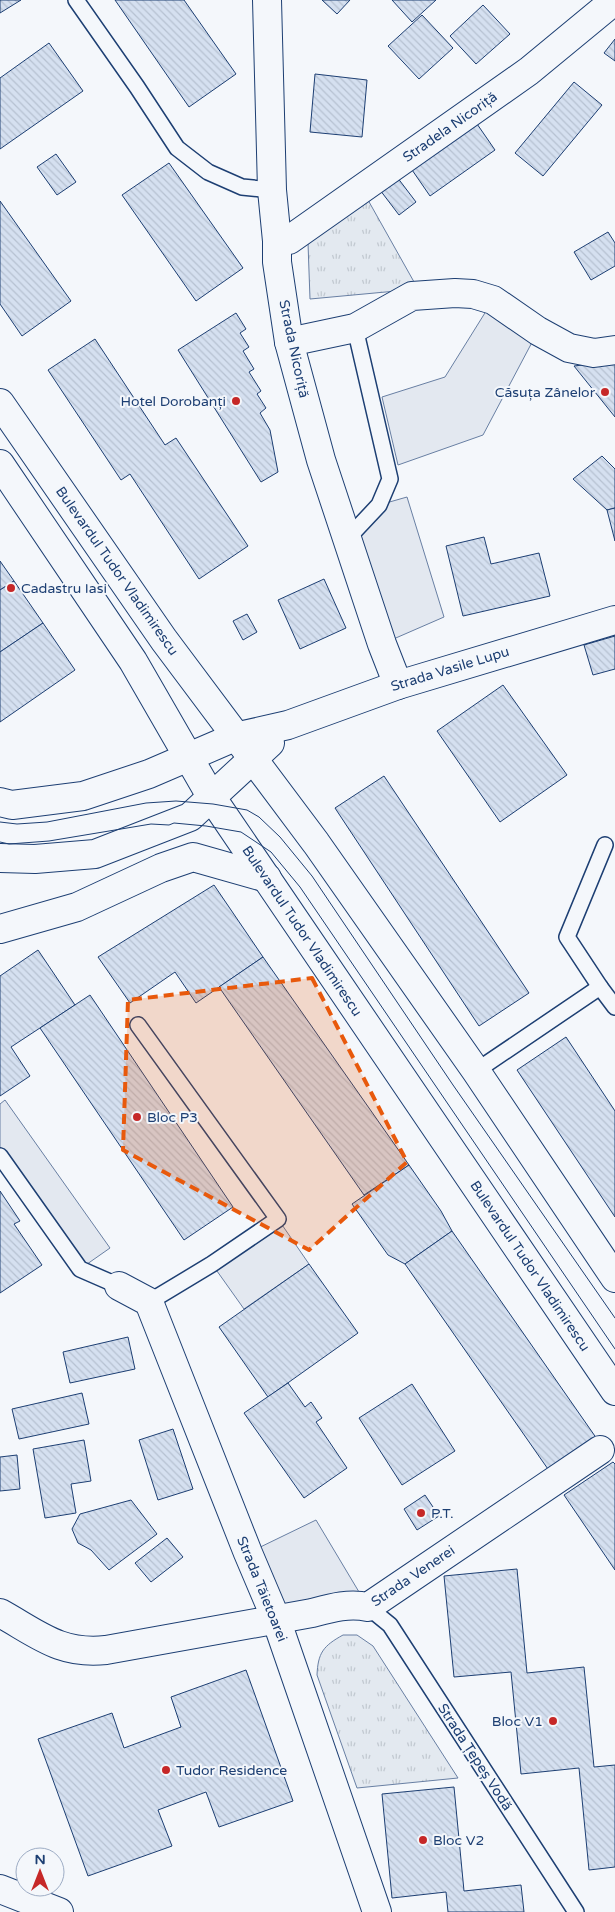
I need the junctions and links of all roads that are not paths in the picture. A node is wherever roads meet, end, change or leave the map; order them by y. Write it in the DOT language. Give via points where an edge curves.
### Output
graph roads {
  1 [pos="76,0"];
  2 [pos="267,0"];
  3 [pos="615,0"];
  4 [pos="272,190"];
  5 [pos="277,241"];
  6 [pos="355,328"];
  7 [pos="289,342"];
  8 [pos="615,350"];
  9 [pos="0,403"];
  10 [pos="0,464"];
  11 [pos="348,539"];
  12 [pos="615,620"];
  13 [pos="398,685"];
  14 [pos="288,726"];
  15 [pos="235,737"];
  16 [pos="188,758"];
  17 [pos="252,760"];
  18 [pos="212,798"];
  19 [pos="0,802"];
  20 [pos="605,845"];
  21 [pos="0,858"];
  22 [pos="267,878"];
  23 [pos="0,928"];
  24 [pos="600,987"];
  25 [pos="615,1007"];
  26 [pos="138,1025"];
  27 [pos="476,1071"];
  28 [pos="0,1156"];
  29 [pos="615,1278"];
  30 [pos="119,1286"];
  31 [pos="149,1302"];
  32 [pos="615,1391"];
  33 [pos="600,1450"];
  34 [pos="368,1607"];
  35 [pos="0,1613"];
  36 [pos="276,1619"];
  37 [pos="0,1889"];
  38 [pos="59,1912"];
  39 [pos="377,1912"];
  40 [pos="576,1912"];
  1 -- 4 [label="lane" via="177,148 208,172 242,187"];
  2 -- 4 [label="street, Strada Nicoriță"];
  3 -- 5 [label="street, Stradela Nicoriță" via="529,71 289,240"];
  4 -- 5 [label="street, Strada Nicoriță"];
  5 -- 7 [label="street, Strada Nicoriță" via="276,262"];
  6 -- 7 [label="street"];
  6 -- 8 [label="street" via="412,296 473,294 493,300 569,348 594,353"];
  6 -- 11 [label="lane" via="390,479 379,505"];
  7 -- 11 [label="street, Strada Nicoriță" via="321,460"];
  9 -- 15 [label="street, Bulevardul Tudor Vladimirescu"];
  10 -- 16 [label="street, Bulevardul Tudor Vladimirescu" via="133,661"];
  11 -- 13 [label="street, Strada Nicoriță"];
  12 -- 13 [label="street, Strada Vasile Lupu"];
  13 -- 14 [label="street, Strada Vasile Lupu"];
  14 -- 15 [label="street, Strada Vasile Lupu"];
  14 -- 17 [label="street, Strada Vasile Lupu"];
  15 -- 16 [label="street, Strada Vasile Lupu"];
  15 -- 17 [label="street, Bulevardul Tudor Vladimirescu"];
  16 -- 18 [label="street, Bulevardul Tudor Vladimirescu"];
  16 -- 19 [label="street, Strada Vasile Lupu" via="83,796 12,806"];
  17 -- 18 [label="street, Strada Vasile Lupu"];
  17 -- 27 [label="street, Bulevardul Tudor Vladimirescu" via="316,844"];
  18 -- 21 [label="street, Strada Vasile Lupu" via="190,817 95,854"];
  18 -- 22 [label="street, Bulevardul Tudor Vladimirescu"];
  20 -- 24 [label="lane" via="566,937"];
  22 -- 23 [label="street" via="192,858 161,868 76,907"];
  22 -- 32 [label="street, Bulevardul Tudor Vladimirescu"];
  24 -- 25 [label="lane"];
  24 -- 27 [label="lane"];
  26 -- 31 [label="lane" via="278,1219"];
  27 -- 29 [label="street, Bulevardul Tudor Vladimirescu"];
  28 -- 30 [label="lane" via="80,1269"];
  30 -- 31 [label="street"];
  31 -- 36 [label="street, Strada Tăietoarei"];
  33 -- 34 [label="street, Strada Venerei"];
  34 -- 36 [label="street, Strada Venerei" via="355,1604 336,1606"];
  34 -- 40 [label="lane, Strada Țepeș Vodă" via="390,1625"];
  35 -- 36 [label="street, Strada Venerei" via="59,1646 88,1652"];
  36 -- 39 [label="street, Strada Tăietoarei"];
  37 -- 38 [label="street"];
}
